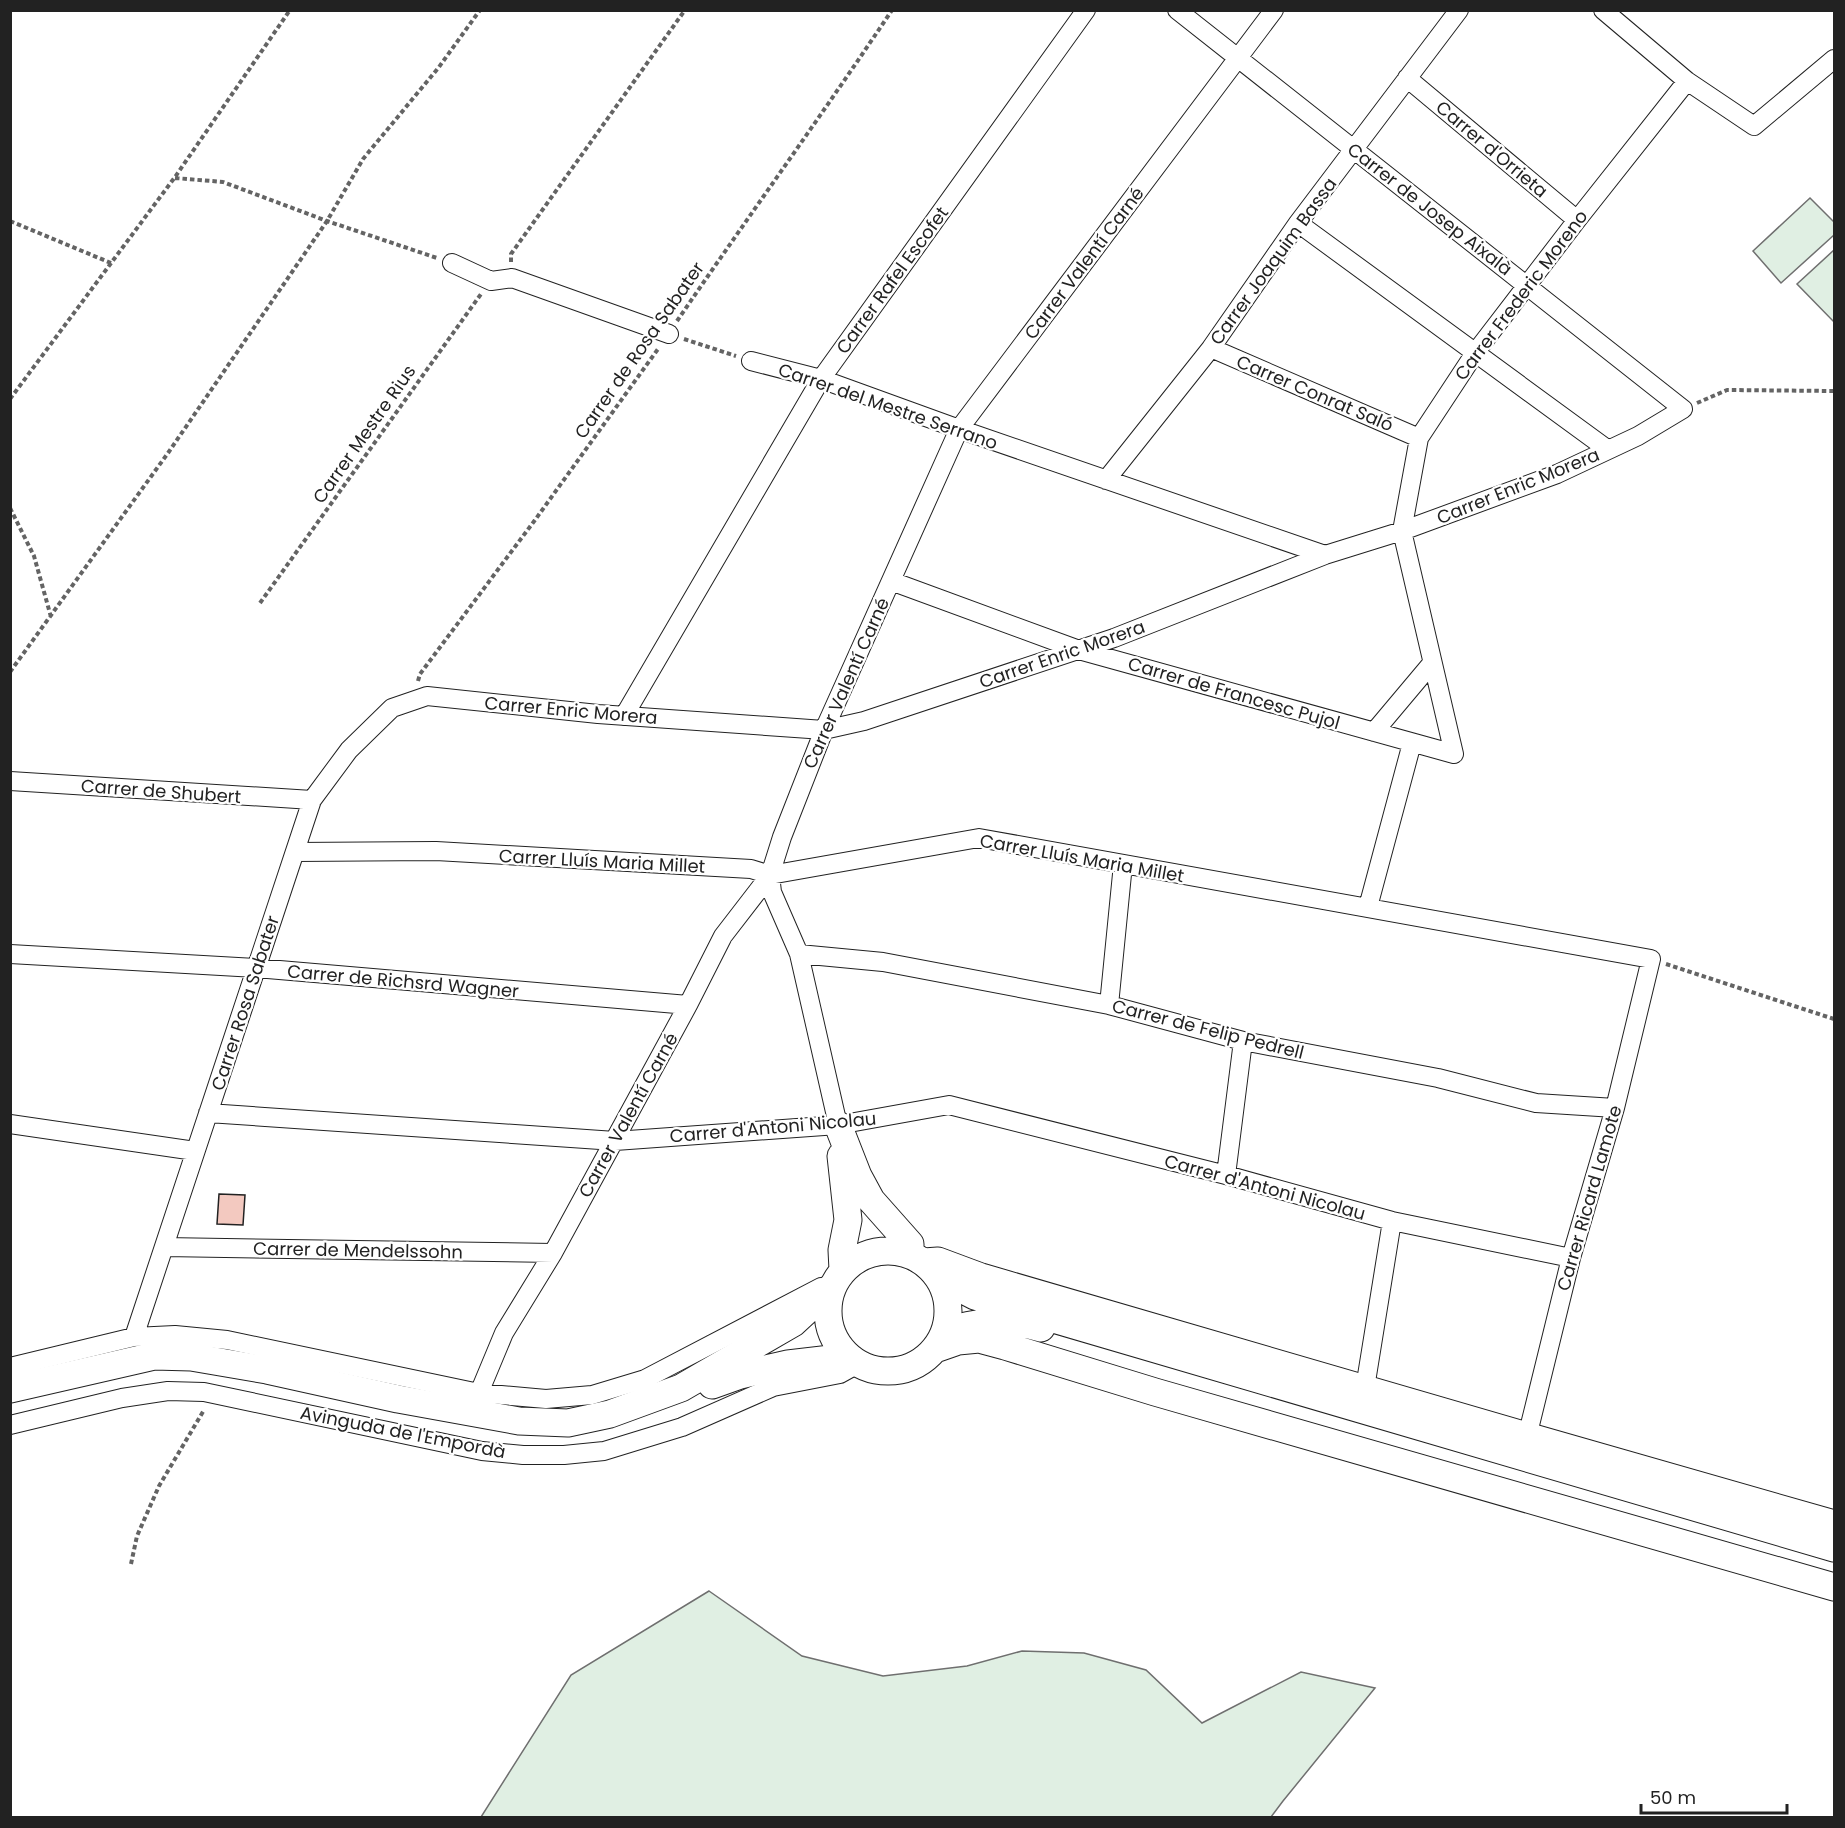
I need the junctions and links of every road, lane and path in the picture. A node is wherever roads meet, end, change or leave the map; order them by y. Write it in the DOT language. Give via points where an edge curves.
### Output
graph roads {
  1 [pos="290,10"];
  2 [pos="480,10"];
  3 [pos="685,10"];
  4 [pos="892,10"];
  5 [pos="1086,10"];
  6 [pos="1177,10"];
  7 [pos="1274,10"];
  8 [pos="1459,10"];
  9 [pos="1603,10"];
  10 [pos="1239,59"];
  11 [pos="1834,59"];
  12 [pos="1407,78"];
  13 [pos="1687,81"];
  14 [pos="1354,149"];
  15 [pos="175,177"];
  16 [pos="1576,220"];
  17 [pos="10,221"];
  18 [pos="327,221"];
  19 [pos="1299,223"];
  20 [pos="111,263"];
  21 [pos="452,263"];
  22 [pos="512,278"];
  23 [pos="491,281"];
  24 [pos="1527,285"];
  25 [pos="669,334"];
  26 [pos="1211,348"];
  27 [pos="1475,353"];
  28 [pos="751,361"];
  29 [pos="821,379"];
  30 [pos="1834,391"];
  31 [pos="10,399"];
  32 [pos="1683,409"];
  33 [pos="959,429"];
  34 [pos="1419,438"];
  35 [pos="1607,449"];
  36 [pos="1106,480"];
  37 [pos="10,508"];
  38 [pos="1402,531"];
  39 [pos="1325,555"];
  40 [pos="891,581"];
  41 [pos="260,603"];
  42 [pos="51,617"];
  43 [pos="1079,650"];
  44 [pos="1432,663"];
  45 [pos="10,672"];
  46 [pos="408,703"];
  47 [pos="624,716"];
  48 [pos="824,730"];
  49 [pos="1374,732"];
  50 [pos="1412,743"];
  51 [pos="10,781"];
  52 [pos="312,800"];
  53 [pos="295,852"];
  54 [pos="1123,864"];
  55 [pos="770,874"];
  56 [pos="1368,907"];
  57 [pos="10,954"];
  58 [pos="799,954"];
  59 [pos="1651,959"];
  60 [pos="256,968"];
  61 [pos="688,1005"];
  62 [pos="1109,1005"];
  63 [pos="1834,1019"];
  64 [pos="1243,1041"];
  65 [pos="1615,1108"];
  66 [pos="208,1113"];
  67 [pos="10,1124"];
  68 [pos="838,1125"];
  69 [pos="615,1141"];
  70 [pos="195,1151"];
  71 [pos="1226,1175"];
  72 [pos="1392,1221"];
  73 [pos="164,1247"];
  74 [pos="553,1253"];
  75 [pos="1571,1258"];
  76 [pos="924,1264"];
  77 [pos="838,1278"];
  78 [pos="134,1337"];
  79 [pos="940,1340"];
  80 [pos="853,1360"];
  81 [pos="10,1367"];
  82 [pos="1365,1388"];
  83 [pos="10,1389"];
  84 [pos="479,1393"];
  85 [pos="214,1394"];
  86 [pos="10,1403"];
  87 [pos="10,1425"];
  88 [pos="1527,1437"];
  89 [pos="1834,1524"];
  90 [pos="1834,1548"];
  91 [pos="1834,1557"];
  92 [pos="131,1564"];
  93 [pos="1834,1587"];
  1 -- 15 [label="path"];
  2 -- 18 [label="path" via="363,159"];
  3 -- 22 [label="path" via="511,254"];
  4 -- 25 [label="path, Carrer de Rosa Sabater"];
  5 -- 29 [label="street, Carrer Rafel Escofet"];
  6 -- 10 [label="street, Carrer de Josep Aixalà"];
  7 -- 10 [label="street, Carrer Valentí Carné"];
  8 -- 12 [label="street, Carrer Joaquim Bassa"];
  9 -- 13 [label="street"];
  10 -- 14 [label="street, Carrer de Josep Aixalà"];
  10 -- 33 [label="street, Carrer Valentí Carné"];
  11 -- 13 [label="street" via="1754,126"];
  12 -- 14 [label="street, Carrer Joaquim Bassa"];
  12 -- 16 [label="street, Carrer d'Orrieta"];
  13 -- 16 [label="street, Carrer Frederic Moreno"];
  14 -- 19 [label="street, Carrer Joaquim Bassa"];
  14 -- 24 [label="street, Carrer de Josep Aixalà"];
  15 -- 18 [label="path" via="223,182"];
  15 -- 20 [label="path"];
  16 -- 24 [label="street, Carrer Frederic Moreno"];
  17 -- 20 [label="path"];
  18 -- 21 [label="path"];
  18 -- 42 [label="path"];
  19 -- 26 [label="street, Carrer Joaquim Bassa"];
  19 -- 27 [label="street"];
  20 -- 31 [label="path"];
  21 -- 23 [label="street"];
  22 -- 23 [label="street"];
  22 -- 25 [label="street"];
  23 -- 41 [label="path, Carrer Mestre Rius"];
  24 -- 27 [label="street, Carrer Frederic Moreno"];
  24 -- 32 [label="street, Carrer de Josep Aixalà"];
  25 -- 28 [label="path"];
  25 -- 46 [label="path, Carrer de Rosa Sabater" via="420,674"];
  26 -- 34 [label="street, Carrer Conrat Saló"];
  26 -- 36 [label="street, Carrer Joaquim Bassa"];
  27 -- 34 [label="street, Carrer Frederic Moreno"];
  27 -- 35 [label="street"];
  28 -- 29 [label="street, Carrer del Mestre Serrano"];
  29 -- 33 [label="street, Carrer del Mestre Serrano"];
  29 -- 47 [label="street, Carrer Rafel Escofet"];
  30 -- 32 [label="path" via="1727,390"];
  32 -- 35 [label="street, Carrer Enric Morera"];
  33 -- 36 [label="street, Carrer del Mestre Serrano"];
  33 -- 40 [label="street, Carrer Valentí Carné"];
  34 -- 38 [label="street, Carrer Frederic Moreno"];
  35 -- 38 [label="street, Carrer Enric Morera" via="1557,474"];
  36 -- 39 [label="street, Carrer del Mestre Serrano"];
  37 -- 42 [label="path" via="34,556"];
  38 -- 39 [label="street, Carrer Enric Morera"];
  38 -- 44 [label="street, Carrer de Francesc Pujol"];
  39 -- 43 [label="street, Carrer Enric Morera"];
  40 -- 43 [label="street, Carrer de Francesc Pujol"];
  40 -- 48 [label="street, Carrer Valentí Carné"];
  42 -- 45 [label="path"];
  43 -- 48 [label="street, Carrer Enric Morera" via="864,721"];
  43 -- 49 [label="street, Carrer de Francesc Pujol"];
  44 -- 49 [label="street"];
  44 -- 50 [label="street, Carrer de Francesc Pujol" via="1454,754"];
  46 -- 47 [label="street, Carrer Enric Morera" via="427,696"];
  46 -- 52 [label="street, Carrer Rosa Sabater" via="392,708 349,750"];
  47 -- 48 [label="street, Carrer Enric Morera"];
  48 -- 55 [label="street, Carrer Valentí Carné"];
  49 -- 50 [label="street, Carrer de Francesc Pujol"];
  50 -- 56 [label="street"];
  51 -- 52 [label="street, Carrer de Shubert"];
  52 -- 53 [label="street, Carrer Rosa Sabater"];
  53 -- 55 [label="street, Carrer Lluís Maria Millet" via="436,851 751,869"];
  53 -- 60 [label="street, Carrer Rosa Sabater"];
  54 -- 55 [label="street, Carrer Lluís Maria Millet" via="979,838"];
  54 -- 56 [label="street, Carrer Lluís Maria Millet"];
  54 -- 62 [label="street"];
  55 -- 58 [label="street" via="772,892"];
  55 -- 61 [label="street, Carrer Valentí Carné" via="723,936"];
  56 -- 59 [label="street, Carrer Lluís Maria Millet"];
  57 -- 60 [label="street, Carrer de Richsrd Wagner"];
  58 -- 62 [label="street, Carrer de Felip Pedrell" via="883,962"];
  58 -- 68 [label="street"];
  59 -- 63 [label="path"];
  59 -- 65 [label="street, Carrer Ricard Lamote"];
  60 -- 61 [label="street, Carrer de Richsrd Wagner"];
  60 -- 66 [label="street, Carrer Rosa Sabater"];
  61 -- 69 [label="street, Carrer Valentí Carné"];
  62 -- 64 [label="street, Carrer de Felip Pedrell"];
  64 -- 65 [label="street, Carrer de Felip Pedrell" via="1438,1078 1536,1103"];
  64 -- 71 [label="street"];
  65 -- 75 [label="street, Carrer Ricard Lamote"];
  66 -- 69 [label="street, Carrer d'Antoni Nicolau"];
  66 -- 70 [label="street, Carrer Rosa Sabater"];
  67 -- 70 [label="street"];
  68 -- 69 [label="street, Carrer d'Antoni Nicolau"];
  68 -- 71 [label="street, Carrer d'Antoni Nicolau" via="949,1105"];
  68 -- 76 [label="main road" via="871,1200"];
  68 -- 77 [label="main road" via="848,1220"];
  69 -- 74 [label="street, Carrer Valentí Carné"];
  70 -- 73 [label="street, Carrer Rosa Sabater"];
  71 -- 72 [label="street, Carrer d'Antoni Nicolau"];
  72 -- 75 [label="street, Carrer d'Antoni Nicolau"];
  72 -- 82 [label="street"];
  73 -- 74 [label="street, Carrer de Mendelssohn"];
  73 -- 78 [label="street, Carrer Rosa Sabater"];
  74 -- 84 [label="street, Carrer Valentí Carné" via="504,1333"];
  75 -- 88 [label="street, Carrer Ricard Lamote"];
  76 -- 77 [label="main road" via="886,1250 863,1256"];
  76 -- 79 [label="main road" via="946,1294 948,1312"];
  76 -- 82 [label="main road" via="938,1261 981,1277"];
  76 -- 90 [label="main road" via="975,1296"];
  77 -- 80 [label="main road" via="828,1304 829,1324 836,1342"];
  77 -- 83 [label="main road" via="793,1323 681,1388 610,1414 568,1423 519,1421 191,1357 154,1356"];
  77 -- 84 [label="street" via="645,1379 592,1395 546,1399"];
  78 -- 81 [label="street"];
  78 -- 84 [label="street" via="175,1335 227,1340"];
  79 -- 80 [label="main road" via="922,1360 907,1368 874,1370"];
  79 -- 91 [label="main road" via="976,1323 1024,1323"];
  79 -- 93 [label="main road" via="979,1339 1005,1346"];
  80 -- 85 [label="street, Avinguda de l'Empordà" via="840,1374 773,1387 682,1427 604,1451 564,1455 482,1451"];
  80 -- 86 [label="main road" via="788,1364 740,1375 593,1431 524,1434 156,1368"];
  82 -- 88 [label="main road"];
  85 -- 87 [label="street, Avinguda de l'Empordà" via="168,1391"];
  85 -- 92 [label="path" via="159,1486 137,1536"];
  88 -- 89 [label="main road"];
}
